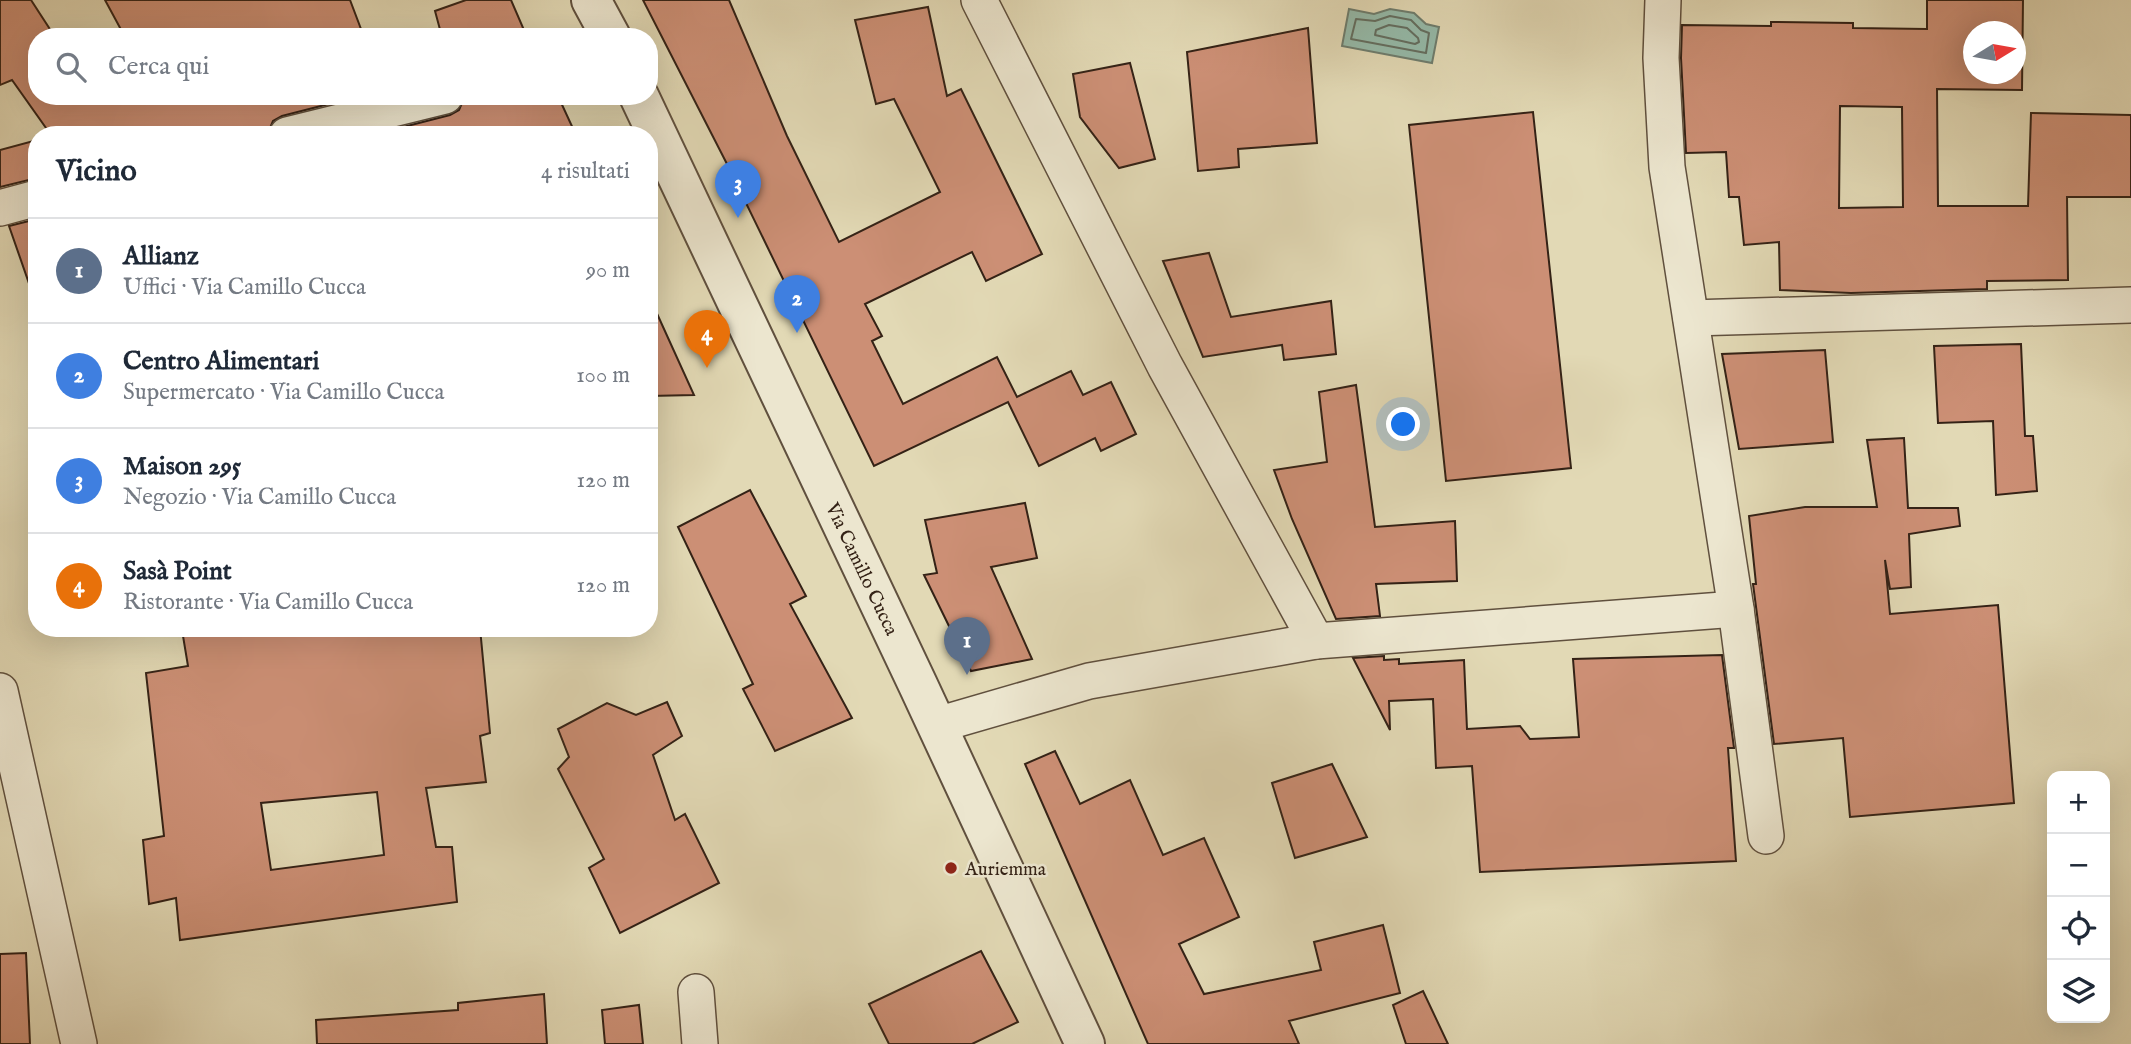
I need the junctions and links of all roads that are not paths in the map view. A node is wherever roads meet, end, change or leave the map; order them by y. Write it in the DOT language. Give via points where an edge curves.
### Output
graph roads {
  1 [pos="592,0"];
  2 [pos="979,0"];
  3 [pos="1663,0"];
  4 [pos="606,28"];
  5 [pos="408,105"];
  6 [pos="643,105"];
  7 [pos="323,126"];
  8 [pos="653,126"];
  9 [pos="658,136"];
  10 [pos="28,200"];
  11 [pos="0,208"];
  12 [pos="2131,305"];
  13 [pos="1691,318"];
  14 [pos="1736,609"];
  15 [pos="1316,641"];
  16 [pos="0,691"];
  17 [pos="937,724"];
  18 [pos="1766,836"];
  19 [pos="696,992"];
  20 [pos="79,1044"];
  21 [pos="700,1044"];
  22 [pos="1085,1044"];
  1 -- 4 [label="street"];
  2 -- 15 [label="street" via="1165,366"];
  3 -- 13 [label="street" via="1667,167"];
  5 -- 7 [label="street"];
  6 -- 8 [label="street, Via Camillo Cucca"];
  9 -- 17 [label="street, Via Camillo Cucca"];
  10 -- 11 [label="street"];
  12 -- 13 [label="street"];
  13 -- 14 [label="street"];
  14 -- 15 [label="street"];
  14 -- 18 [label="street"];
  15 -- 17 [label="street" via="1089,681"];
  16 -- 20 [label="street"];
  17 -- 22 [label="street, Via Camillo Cucca"];
  19 -- 21 [label="street"];
}
